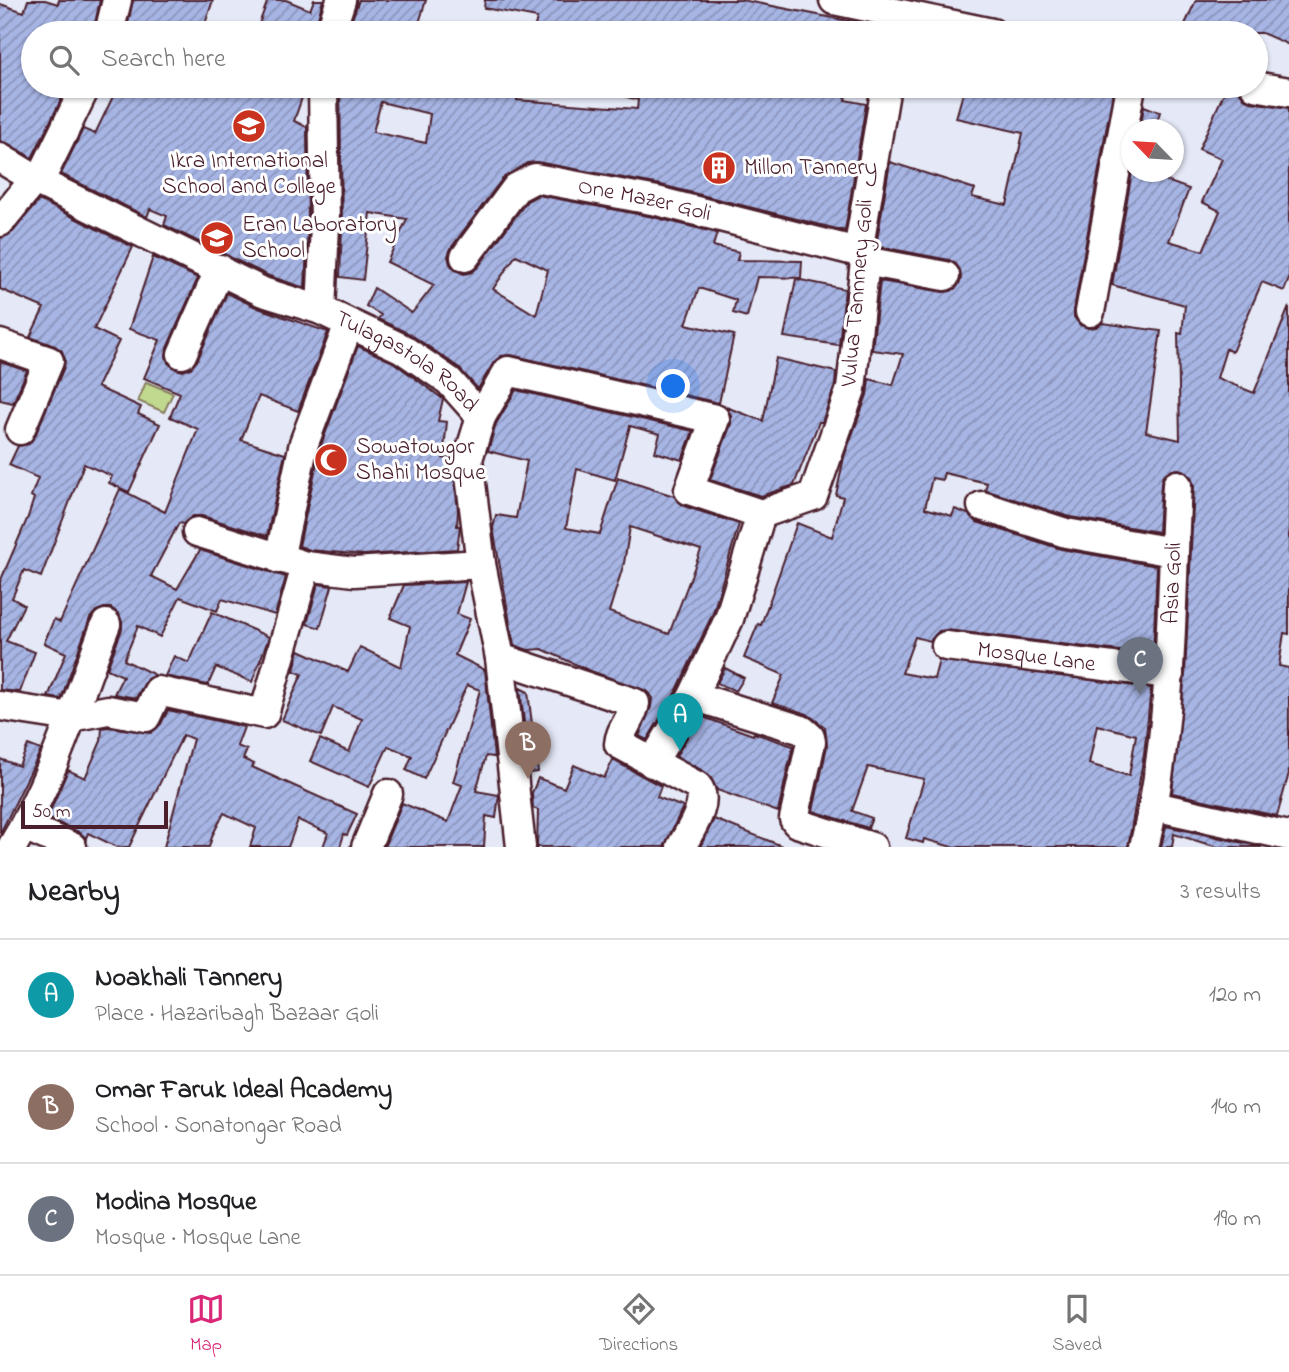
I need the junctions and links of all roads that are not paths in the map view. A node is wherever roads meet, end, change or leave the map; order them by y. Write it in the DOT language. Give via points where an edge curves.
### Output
graph roads {
  1 [pos="117,0"];
  2 [pos="341,0"];
  3 [pos="834,0"];
  4 [pos="112,21"];
  5 [pos="334,21"];
  6 [pos="891,21"];
  7 [pos="1268,88"];
  8 [pos="1289,92"];
  9 [pos="80,98"];
  10 [pos="323,98"];
  11 [pos="884,98"];
  12 [pos="1129,98"];
  13 [pos="0,158"];
  14 [pos="37,180"];
  15 [pos="0,222"];
  16 [pos="862,256"];
  17 [pos="465,257"];
  18 [pos="220,269"];
  19 [pos="945,276"];
  20 [pos="321,310"];
  21 [pos="1090,312"];
  22 [pos="349,324"];
  23 [pos="0,344"];
  24 [pos="182,354"];
  25 [pos="481,417"];
  26 [pos="20,430"];
  27 [pos="1177,485"];
  28 [pos="982,506"];
  29 [pos="761,514"];
  30 [pos="197,532"];
  31 [pos="1173,552"];
  32 [pos="293,562"];
  33 [pos="481,564"];
  34 [pos="106,624"];
  35 [pos="946,646"];
  36 [pos="500,658"];
  37 [pos="1169,674"];
  38 [pos="693,695"];
  39 [pos="0,706"];
  40 [pos="71,717"];
  41 [pos="652,763"];
  42 [pos="388,794"];
  43 [pos="1154,806"];
  44 [pos="1289,836"];
  45 [pos="18,837"];
  46 [pos="72,847"];
  47 [pos="366,847"];
  48 [pos="521,847"];
  49 [pos="681,847"];
  50 [pos="872,847"];
  51 [pos="1144,847"];
  1 -- 4 [label="street"];
  2 -- 5 [label="street"];
  3 -- 6 [label="street"];
  7 -- 8 [label="street"];
  9 -- 14 [label="street"];
  10 -- 20 [label="street" via="326,225"];
  11 -- 16 [label="street, Vulua Tannnery Goli"];
  12 -- 21 [label="street"];
  13 -- 14 [label="street, Tulagastola Road"];
  14 -- 15 [label="street"];
  14 -- 18 [label="street, Tulagastola Road"];
  16 -- 17 [label="street, One Mazer Goli" via="657,201 535,178 516,188"];
  16 -- 19 [label="street, One Mazer Goli"];
  16 -- 29 [label="street, Vulua Tannnery Goli" via="851,389 813,496"];
  18 -- 20 [label="street, Tulagastola Road" via="262,292"];
  18 -- 24 [label="street"];
  20 -- 22 [label="street, Tulagastola Road"];
  22 -- 25 [label="street, Tulagastola Road" via="401,348 449,381"];
  22 -- 32 [label="street" via="304,443"];
  23 -- 26 [label="street" via="49,361"];
  25 -- 29 [label="street" via="508,371 715,419 689,490"];
  25 -- 33 [label="street, Tulagastola Road" via="468,458"];
  27 -- 31 [label="street, Asia Goli"];
  28 -- 31 [label="street" via="1066,533"];
  29 -- 38 [label="street" via="729,620"];
  30 -- 32 [label="street"];
  31 -- 37 [label="street, Asia Goli"];
  32 -- 33 [label="street" via="354,572"];
  32 -- 40 [label="street" via="264,714 158,691 146,717 108,710"];
  33 -- 36 [label="street, Tulagastola Road"];
  34 -- 40 [label="street"];
  35 -- 37 [label="street, Mosque Lane"];
  36 -- 41 [label="street" via="635,703 619,744"];
  36 -- 48 [label="street, Tulagastola Road"];
  37 -- 43 [label="street, Asia Goli"];
  38 -- 41 [label="street"];
  38 -- 50 [label="street" via="802,730 811,742 794,819"];
  39 -- 40 [label="street"];
  40 -- 45 [label="street"];
  41 -- 49 [label="street" via="703,792 703,802"];
  42 -- 47 [label="street"];
  43 -- 44 [label="street"];
  43 -- 51 [label="street, Asia Goli"];
  45 -- 46 [label="street"];
}
